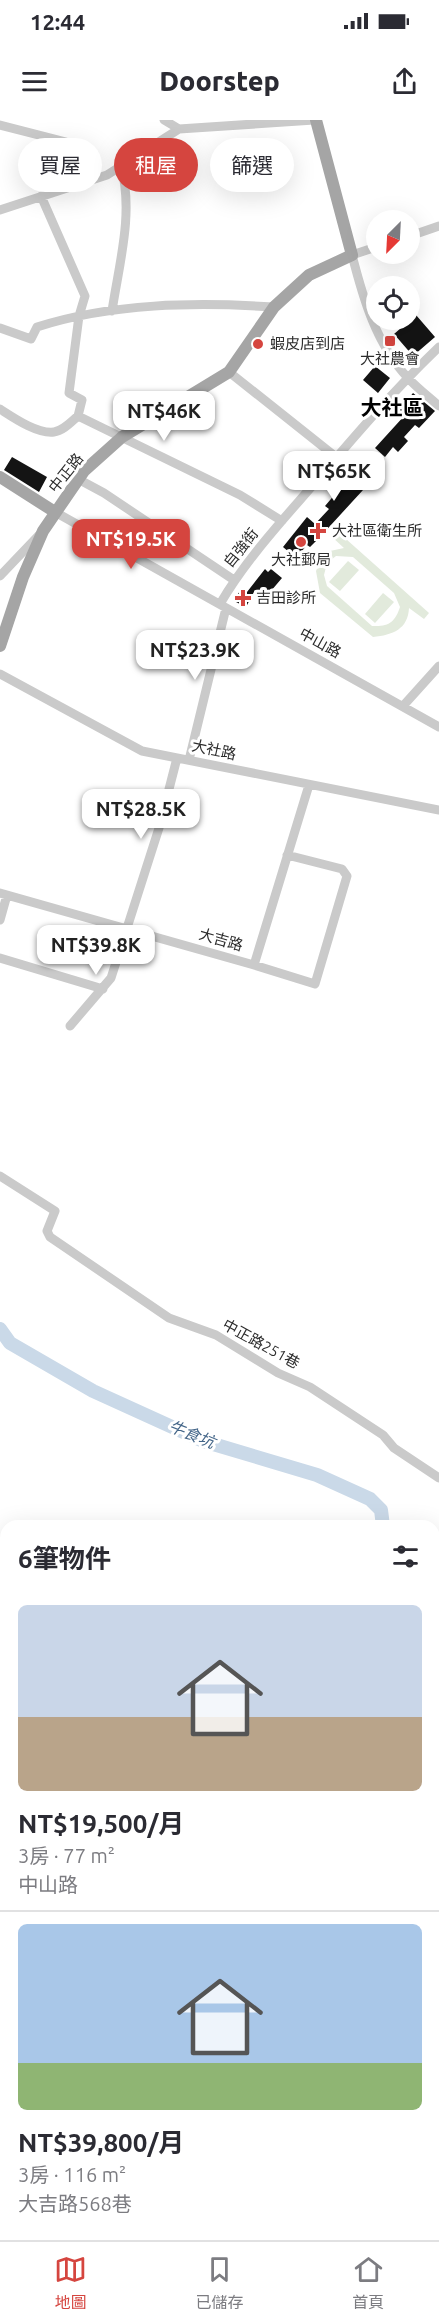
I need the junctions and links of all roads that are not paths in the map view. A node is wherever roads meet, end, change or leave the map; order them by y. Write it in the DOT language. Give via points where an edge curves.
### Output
graph roads {
  1 [pos="164,120"];
  2 [pos="315,120"];
  3 [pos="0,125"];
  4 [pos="179,129"];
  5 [pos="50,138"];
  6 [pos="165,138"];
  7 [pos="52,192"];
  8 [pos="125,192"];
  9 [pos="40,196"];
  10 [pos="0,210"];
  11 [pos="439,226"];
  12 [pos="420,233"];
  13 [pos="366,250"];
  14 [pos="352,255"];
  15 [pos="273,307"];
  16 [pos="112,311"];
  17 [pos="79,316"];
  18 [pos="0,328"];
  19 [pos="439,346"];
  20 [pos="229,372"];
  21 [pos="407,377"];
  22 [pos="439,406"];
  23 [pos="0,409"];
  24 [pos="78,416"];
  25 [pos="122,437"];
  26 [pos="336,458"];
  27 [pos="0,477"];
  28 [pos="78,479"];
  29 [pos="55,512"];
  30 [pos="282,521"];
  31 [pos="43,531"];
  32 [pos="0,576"];
  33 [pos="234,580"];
  34 [pos="223,606"];
  35 [pos="0,646"];
  36 [pos="439,666"];
  37 [pos="0,674"];
  38 [pos="402,706"];
  39 [pos="439,728"];
  40 [pos="177,758"];
  41 [pos="189,760"];
  42 [pos="309,785"];
  43 [pos="439,810"];
  44 [pos="287,855"];
  45 [pos="4,894"];
  46 [pos="0,920"];
  47 [pos="127,929"];
  48 [pos="0,958"];
  49 [pos="254,964"];
  50 [pos="103,989"];
  51 [pos="70,1026"];
  52 [pos="0,1176"];
  53 [pos="439,1478"];
  1 -- 4 [label="street"];
  2 -- 4 [label="street"];
  2 -- 14 [label="main road"];
  3 -- 5 [label="street"];
  4 -- 6 [label="street"];
  7 -- 9 [label="street"];
  8 -- 16 [label="street" via="125,229"];
  9 -- 10 [label="street"];
  9 -- 17 [label="street" via="85,296"];
  11 -- 12 [label="street"];
  13 -- 14 [label="street"];
  14 -- 15 [label="main road, 中正路" via="309,275"];
  14 -- 21 [label="street" via="375,325"];
  15 -- 16 [label="street" via="214,303"];
  15 -- 20 [label="main road, 中正路"];
  16 -- 17 [label="street"];
  17 -- 18 [label="street" via="37,327 31,339"];
  17 -- 24 [label="street" via="69,393 82,400"];
  19 -- 21 [label="street, 自強街"];
  20 -- 25 [label="main road, 中正路"];
  20 -- 26 [label="street"];
  21 -- 22 [label="street"];
  21 -- 26 [label="street, 自強街"];
  23 -- 24 [label="street" via="54,432"];
  24 -- 25 [label="street"];
  25 -- 28 [label="main road, 中正路"];
  25 -- 30 [label="street" via="240,495"];
  26 -- 30 [label="street, 自強街"];
  27 -- 29 [label="main road, 中山路"];
  28 -- 29 [label="main road, 中正路"];
  28 -- 33 [label="street"];
  29 -- 31 [label="main road, 中正路"];
  29 -- 34 [label="street, 中山路"];
  30 -- 33 [label="street, 自強街"];
  31 -- 32 [label="street"];
  31 -- 35 [label="main road, 中正路"];
  33 -- 34 [label="street, 自強街"];
  34 -- 38 [label="street, 中山路"];
  34 -- 41 [label="street, 自強街"];
  36 -- 38 [label="street"];
  37 -- 40 [label="street, 大社路" via="142,751"];
  38 -- 39 [label="street, 中山路"];
  40 -- 41 [label="street, 大社路"];
  40 -- 47 [label="street"];
  41 -- 42 [label="street, 大社路"];
  42 -- 43 [label="street, 大社路"];
  42 -- 44 [label="street, 大吉路"];
  44 -- 49 [label="street, 大吉路"];
  44 -- 49 [label="street" via="342,869 346,876 315,984"];
  45 -- 46 [label="street"];
  45 -- 47 [label="street, 大吉路"];
  47 -- 49 [label="street, 大吉路"];
  47 -- 50 [label="street" via="111,978"];
  48 -- 50 [label="street"];
  50 -- 51 [label="street"];
  52 -- 53 [label="street, 中正路251巷" via="55,1211 47,1231 50,1237 169,1318 216,1335 278,1373 310,1387"];
}
